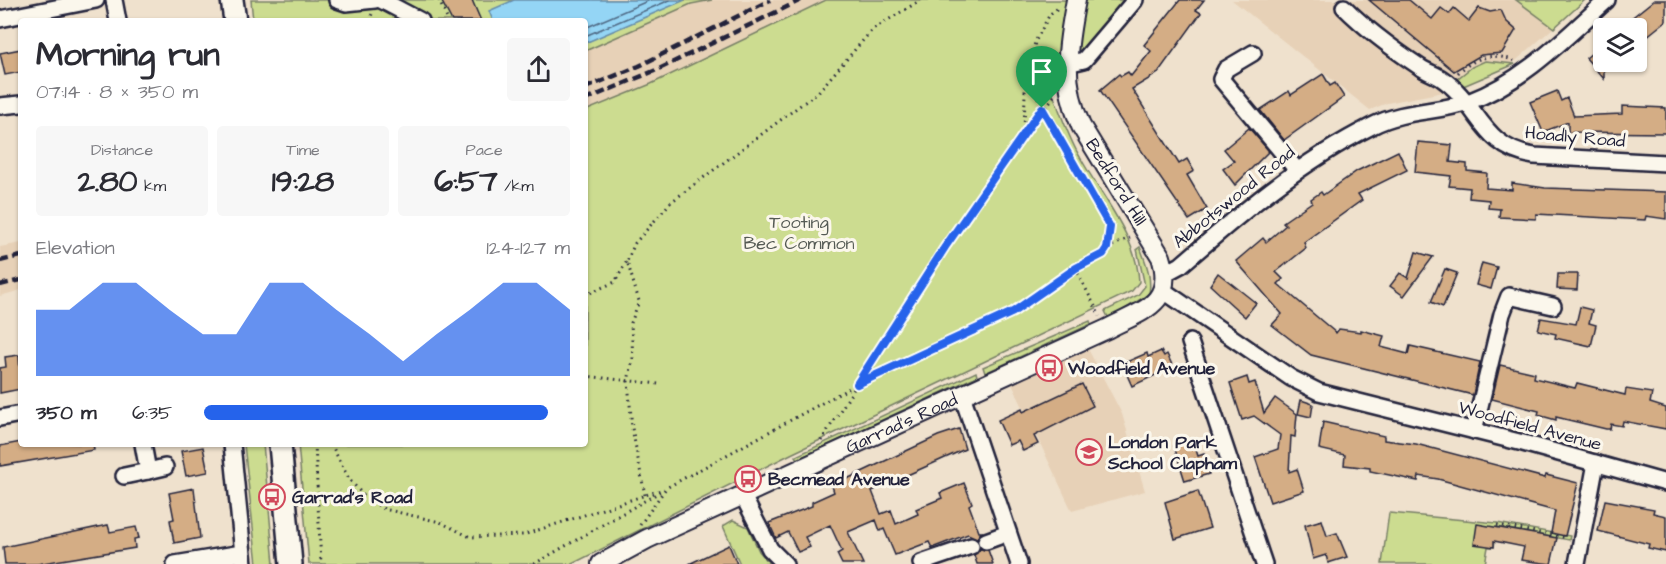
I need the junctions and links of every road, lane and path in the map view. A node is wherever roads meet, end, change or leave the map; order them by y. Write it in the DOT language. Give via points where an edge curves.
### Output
graph roads {
  1 [pos="96,0"];
  2 [pos="114,0"];
  3 [pos="232,0"];
  4 [pos="337,0"];
  5 [pos="375,0"];
  6 [pos="381,0"];
  7 [pos="439,0"];
  8 [pos="921,0"];
  9 [pos="1076,0"];
  10 [pos="1135,0"];
  11 [pos="1607,0"];
  12 [pos="1058,7"];
  13 [pos="1344,7"];
  14 [pos="117,18"];
  15 [pos="235,18"];
  16 [pos="415,18"];
  17 [pos="447,18"];
  18 [pos="0,19"];
  19 [pos="1253,52"];
  20 [pos="1505,57"];
  21 [pos="1031,65"];
  22 [pos="1067,73"];
  23 [pos="1453,77"];
  24 [pos="1466,103"];
  25 [pos="18,104"];
  26 [pos="0,105"];
  27 [pos="1042,108"];
  28 [pos="1024,138"];
  29 [pos="1666,163"];
  30 [pos="1296,169"];
  31 [pos="1135,235"];
  32 [pos="1107,248"];
  33 [pos="627,261"];
  34 [pos="1076,268"];
  35 [pos="1165,282"];
  36 [pos="588,294"];
  37 [pos="1553,306"];
  38 [pos="1100,316"];
  39 [pos="1190,342"];
  40 [pos="588,376"];
  41 [pos="628,381"];
  42 [pos="659,384"];
  43 [pos="857,384"];
  44 [pos="962,395"];
  45 [pos="18,415"];
  46 [pos="0,418"];
  47 [pos="1474,430"];
  48 [pos="821,441"];
  49 [pos="144,447"];
  50 [pos="232,447"];
  51 [pos="280,447"];
  52 [pos="315,447"];
  53 [pos="333,447"];
  54 [pos="1596,463"];
  55 [pos="165,467"];
  56 [pos="148,471"];
  57 [pos="124,476"];
  58 [pos="1666,483"];
  59 [pos="666,488"];
  60 [pos="645,495"];
  61 [pos="743,496"];
  62 [pos="641,525"];
  63 [pos="1497,525"];
  64 [pos="1008,533"];
  65 [pos="1575,539"];
  66 [pos="243,558"];
  67 [pos="605,563"];
  68 [pos="175,564"];
  69 [pos="291,564"];
  70 [pos="321,564"];
  71 [pos="534,564"];
  72 [pos="785,564"];
  73 [pos="921,564"];
  74 [pos="1019,564"];
  75 [pos="1264,564"];
  76 [pos="1577,564"];
  1 -- 18 [label="street"];
  2 -- 14 [label="street"];
  3 -- 15 [label="highway"];
  4 -- 5 [label="street"];
  6 -- 16 [label="street"];
  7 -- 17 [label="path"];
  8 -- 33 [label="path" via="873,29 818,92 671,202 635,243"];
  9 -- 22 [label="main road, Bedford Hill"];
  10 -- 22 [label="street" via="1084,60"];
  11 -- 24 [label="street, Abbotswood Road" via="1543,58 1495,90"];
  12 -- 21 [label="path" via="1035,42"];
  13 -- 24 [label="street, Hoadly Road" via="1368,30 1421,68 1442,78"];
  19 -- 30 [label="street" via="1226,69 1221,79"];
  20 -- 23 [label="path" via="1484,56"];
  21 -- 27 [label="path" via="1033,87"];
  21 -- 28 [label="path" via="1025,91"];
  22 -- 27 [label="path"];
  22 -- 35 [label="main road, Bedford Hill" via="1070,102 1081,126 1146,230"];
  24 -- 29 [label="street, Hoadly Road" via="1487,132 1518,153"];
  24 -- 30 [label="street, Abbotswood Road" via="1413,111 1374,125"];
  25 -- 26 [label="street"];
  27 -- 28 [label="path"];
  27 -- 32 [label="path" via="1110,227"];
  28 -- 43 [label="path" via="945,247"];
  30 -- 35 [label="street, Abbotswood Road"];
  31 -- 32 [label="path"];
  32 -- 34 [label="path"];
  33 -- 36 [label="path" via="615,282"];
  33 -- 41 [label="path" via="639,301 631,323 633,359"];
  34 -- 38 [label="path"];
  34 -- 43 [label="path" via="1013,312"];
  35 -- 44 [label="main road, Garrad's Road" via="1150,307"];
  35 -- 47 [label="street, Woodfield Avenue" via="1302,384 1319,392"];
  37 -- 47 [label="street" via="1509,296"];
  39 -- 75 [label="street"];
  40 -- 41 [label="path"];
  41 -- 42 [label="path"];
  41 -- 60 [label="path"];
  43 -- 48 [label="path"];
  43 -- 59 [label="path"];
  44 -- 61 [label="main road, Garrad's Road"];
  44 -- 64 [label="street"];
  45 -- 46 [label="street"];
  47 -- 54 [label="street, Woodfield Avenue"];
  49 -- 56 [label="street"];
  50 -- 66 [label="street"];
  51 -- 69 [label="highway"];
  52 -- 70 [label="path"];
  53 -- 60 [label="path" via="349,479 363,495 384,509 440,522 482,539 523,535"];
  54 -- 58 [label="street, Woodfield Avenue"];
  54 -- 76 [label="street"];
  55 -- 56 [label="street"];
  56 -- 57 [label="street"];
  59 -- 60 [label="path"];
  59 -- 62 [label="path"];
  59 -- 71 [label="path"];
  61 -- 67 [label="main road, Garrad's Road" via="647,539"];
  61 -- 72 [label="street" via="770,549"];
  63 -- 65 [label="path"];
  64 -- 73 [label="street"];
  64 -- 74 [label="street"];
  66 -- 68 [label="street"];
}
